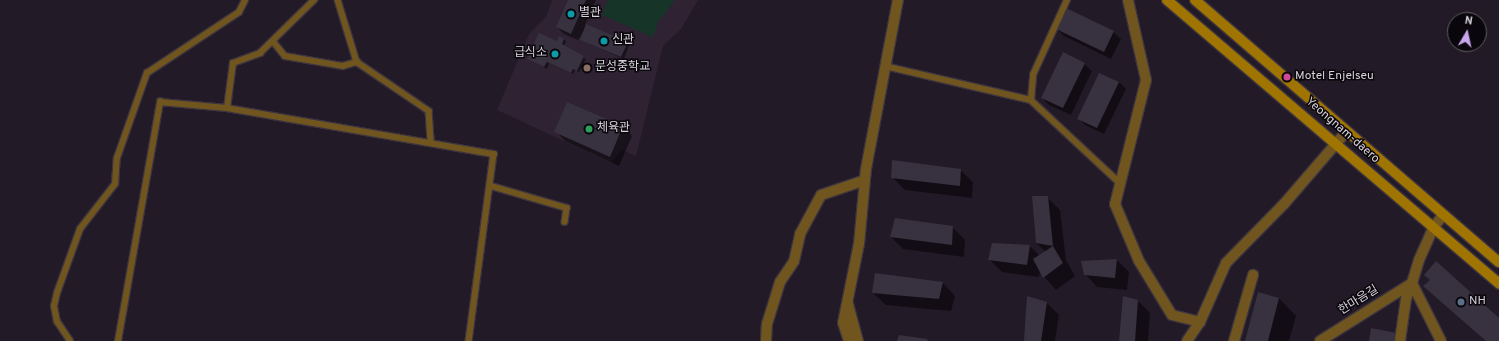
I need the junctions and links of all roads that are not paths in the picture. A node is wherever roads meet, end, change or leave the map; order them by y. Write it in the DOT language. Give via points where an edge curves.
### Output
graph roads {
  1 [pos="245,0"];
  2 [pos="314,0"];
  3 [pos="338,0"];
  4 [pos="898,0"];
  5 [pos="1067,0"];
  6 [pos="1128,0"];
  7 [pos="1167,0"];
  8 [pos="1195,0"];
  9 [pos="273,41"];
  10 [pos="357,62"];
  11 [pos="884,66"];
  12 [pos="1032,100"];
  13 [pos="227,108"];
  14 [pos="1346,132"];
  15 [pos="431,141"];
  16 [pos="1336,143"];
  17 [pos="865,180"];
  18 [pos="1120,183"];
  19 [pos="491,186"];
  20 [pos="1443,215"];
  21 [pos="564,222"];
  22 [pos="1433,228"];
  23 [pos="1499,262"];
  24 [pos="1253,274"];
  25 [pos="1412,283"];
  26 [pos="1499,284"];
  27 [pos="848,302"];
  28 [pos="1200,322"];
  29 [pos="70,341"];
  30 [pos="118,341"];
  31 [pos="469,341"];
  32 [pos="766,341"];
  33 [pos="849,341"];
  34 [pos="858,341"];
  35 [pos="1187,341"];
  36 [pos="1234,341"];
  37 [pos="1320,341"];
  38 [pos="1400,341"];
  39 [pos="1441,341"];
  1 -- 29 [label="lane" via="239,12 147,73 117,158 114,184 80,229 57,293 54,306 57,322"];
  2 -- 9 [label="lane"];
  3 -- 10 [label="lane"];
  4 -- 11 [label="street"];
  5 -- 12 [label="lane" via="1033,74"];
  6 -- 18 [label="street" via="1146,80"];
  7 -- 16 [label="main road, Yeongnam-daero"];
  8 -- 14 [label="main road, Yeongnam-daero"];
  9 -- 10 [label="lane" via="285,56 343,66"];
  9 -- 13 [label="lane" via="260,53 233,63"];
  10 -- 15 [label="lane" via="429,111"];
  11 -- 12 [label="lane"];
  11 -- 17 [label="street"];
  12 -- 18 [label="lane"];
  13 -- 15 [label="lane"];
  13 -- 30 [label="lane" via="160,102"];
  14 -- 16 [label="street"];
  14 -- 20 [label="main road, Yeongnam-daero"];
  15 -- 19 [label="lane" via="494,154"];
  16 -- 22 [label="main road, Yeongnam-daero"];
  16 -- 28 [label="street" via="1284,204 1226,263"];
  17 -- 27 [label="street" via="859,244"];
  17 -- 32 [label="street" via="821,195 800,234 794,261 780,282 767,324"];
  18 -- 28 [label="street" via="1115,204 1139,261 1172,316"];
  19 -- 21 [label="lane" via="567,208"];
  19 -- 31 [label="lane"];
  20 -- 22 [label="street"];
  20 -- 23 [label="main road, Yeongnam-daero"];
  22 -- 25 [label="street"];
  22 -- 26 [label="main road, Yeongnam-daero"];
  24 -- 36 [label="street"];
  25 -- 37 [label="street, 한마음길"];
  25 -- 38 [label="street" via="1406,299"];
  25 -- 39 [label="street"];
  27 -- 33 [label="street" via="843,323"];
  27 -- 34 [label="street"];
  28 -- 35 [label="street"];
}
